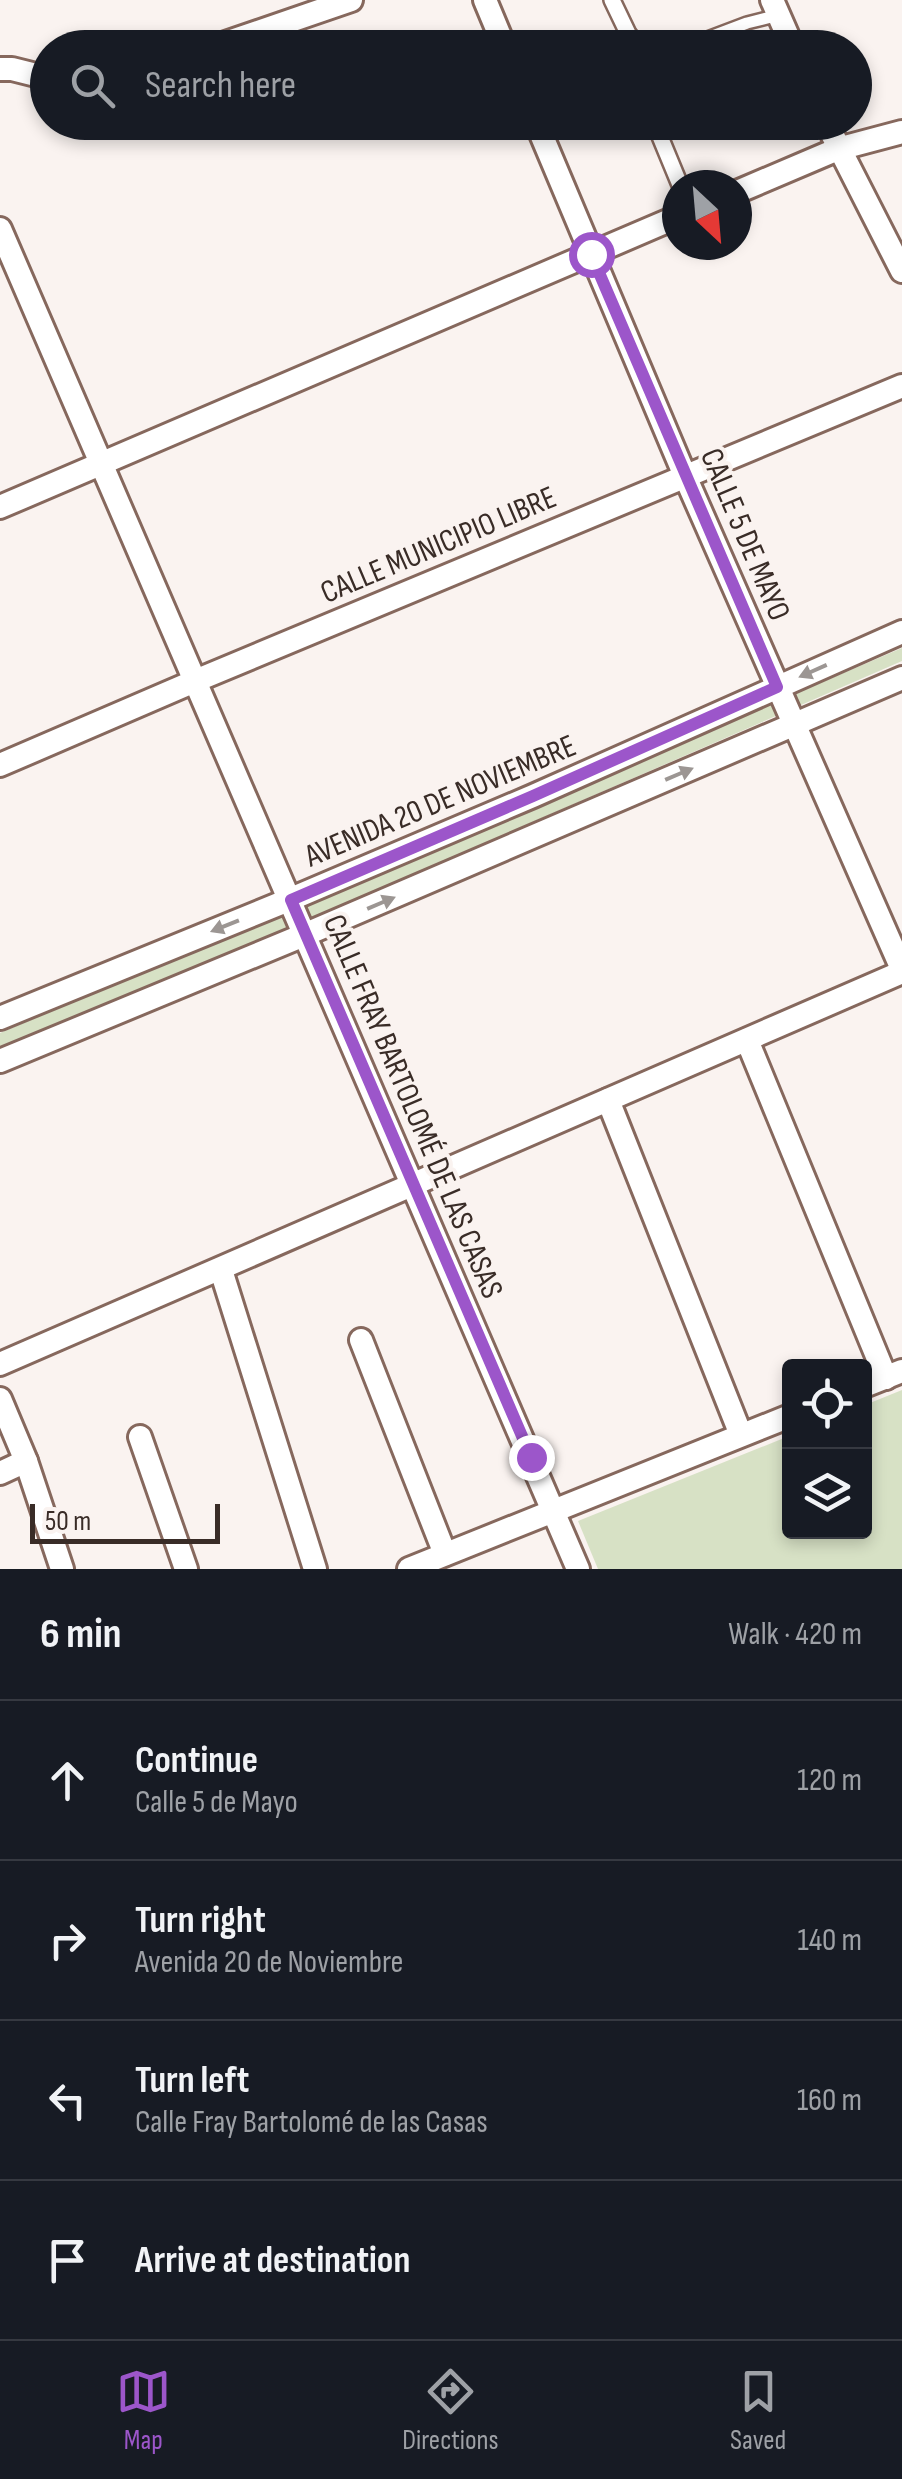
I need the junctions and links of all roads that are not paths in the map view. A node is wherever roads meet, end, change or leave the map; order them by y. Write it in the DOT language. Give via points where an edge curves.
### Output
graph roads {
  1 [pos="350,0"];
  2 [pos="485,0"];
  3 [pos="612,0"];
  4 [pos="776,7"];
  5 [pos="263,30"];
  6 [pos="498,30"];
  7 [pos="626,30"];
  8 [pos="729,30"];
  9 [pos="0,69"];
  10 [pos="30,75"];
  11 [pos="902,132"];
  12 [pos="544,140"];
  13 [pos="661,140"];
  14 [pos="834,140"];
  15 [pos="872,140"];
  16 [pos="872,140"];
  17 [pos="838,149"];
  18 [pos="674,170"];
  19 [pos="752,186"];
  20 [pos="662,223"];
  21 [pos="0,229"];
  22 [pos="591,254"];
  23 [pos="902,272"];
  24 [pos="902,386"];
  25 [pos="102,462"];
  26 [pos="685,476"];
  27 [pos="0,507"];
  28 [pos="902,632"];
  29 [pos="902,678"];
  30 [pos="195,681"];
  31 [pos="777,687"];
  32 [pos="794,725"];
  33 [pos="0,765"];
  34 [pos="533,796"];
  35 [pos="550,830"];
  36 [pos="291,900"];
  37 [pos="304,935"];
  38 [pos="902,971"];
  39 [pos="80,984"];
  40 [pos="0,1018"];
  41 [pos="96,1021"];
  42 [pos="747,1040"];
  43 [pos="0,1061"];
  44 [pos="608,1100"];
  45 [pos="412,1185"];
  46 [pos="221,1270"];
  47 [pos="361,1340"];
  48 [pos="0,1364"];
  49 [pos="884,1378"];
  50 [pos="0,1399"];
  51 [pos="782,1419"];
  52 [pos="741,1436"];
  53 [pos="140,1437"];
  54 [pos="26,1461"];
  55 [pos="0,1472"];
  56 [pos="553,1511"];
  57 [pos="446,1554"];
  58 [pos="62,1569"];
  59 [pos="186,1569"];
  60 [pos="315,1569"];
  61 [pos="409,1569"];
  62 [pos="578,1569"];
  1 -- 5 [label="street"];
  2 -- 6 [label="street"];
  3 -- 7 [label="street"];
  4 -- 8 [label="lane"];
  9 -- 10 [label="street"];
  11 -- 15 [label="street"];
  12 -- 22 [label="street, CALLE 5 DE MAYO"];
  13 -- 18 [label="street"];
  14 -- 17 [label="street"];
  16 -- 17 [label="street"];
  17 -- 19 [label="street"];
  17 -- 23 [label="street"];
  20 -- 22 [label="street"];
  21 -- 25 [label="street, CALLE FRAY BARTOLOMÉ DE LAS CASAS"];
  22 -- 25 [label="street"];
  22 -- 26 [label="street, CALLE 5 DE MAYO"];
  24 -- 26 [label="street, CALLE MUNICIPIO LIBRE"];
  25 -- 27 [label="street"];
  25 -- 30 [label="street, CALLE FRAY BARTOLOMÉ DE LAS CASAS"];
  26 -- 30 [label="street, CALLE MUNICIPIO LIBRE"];
  26 -- 31 [label="street, CALLE 5 DE MAYO"];
  28 -- 31 [label="street, AVENIDA 20 DE NOVIEMBRE, one-way"];
  29 -- 32 [label="street"];
  30 -- 33 [label="street, CALLE MUNICIPIO LIBRE"];
  30 -- 36 [label="street, CALLE FRAY BARTOLOMÉ DE LAS CASAS"];
  31 -- 32 [label="street, CALLE 5 DE MAYO"];
  31 -- 34 [label="street, AVENIDA 20 DE NOVIEMBRE"];
  35 -- 32 [label="street, one-way"];
  32 -- 38 [label="street, CALLE 5 DE MAYO"];
  34 -- 35 [label="street"];
  34 -- 36 [label="street, AVENIDA 20 DE NOVIEMBRE"];
  37 -- 35 [label="street, one-way"];
  36 -- 37 [label="street, CALLE FRAY BARTOLOMÉ DE LAS CASAS"];
  36 -- 39 [label="street, AVENIDA 20 DE NOVIEMBRE, one-way"];
  37 -- 41 [label="street"];
  37 -- 45 [label="street, CALLE FRAY BARTOLOMÉ DE LAS CASAS"];
  38 -- 42 [label="street"];
  39 -- 40 [label="street, AVENIDA 20 DE NOVIEMBRE"];
  39 -- 41 [label="street"];
  41 -- 43 [label="street"];
  42 -- 44 [label="street"];
  42 -- 49 [label="street"];
  44 -- 45 [label="street"];
  44 -- 52 [label="street"];
  45 -- 46 [label="street"];
  45 -- 56 [label="street, CALLE FRAY BARTOLOMÉ DE LAS CASAS"];
  46 -- 48 [label="street"];
  46 -- 60 [label="street"];
  47 -- 57 [label="street"];
  50 -- 54 [label="street"];
  51 -- 52 [label="street"];
  52 -- 56 [label="street"];
  53 -- 59 [label="street"];
  54 -- 55 [label="street"];
  54 -- 58 [label="street"];
  56 -- 57 [label="street"];
  56 -- 62 [label="street, CALLE FRAY BARTOLOMÉ DE LAS CASAS"];
  57 -- 61 [label="street"];
}
